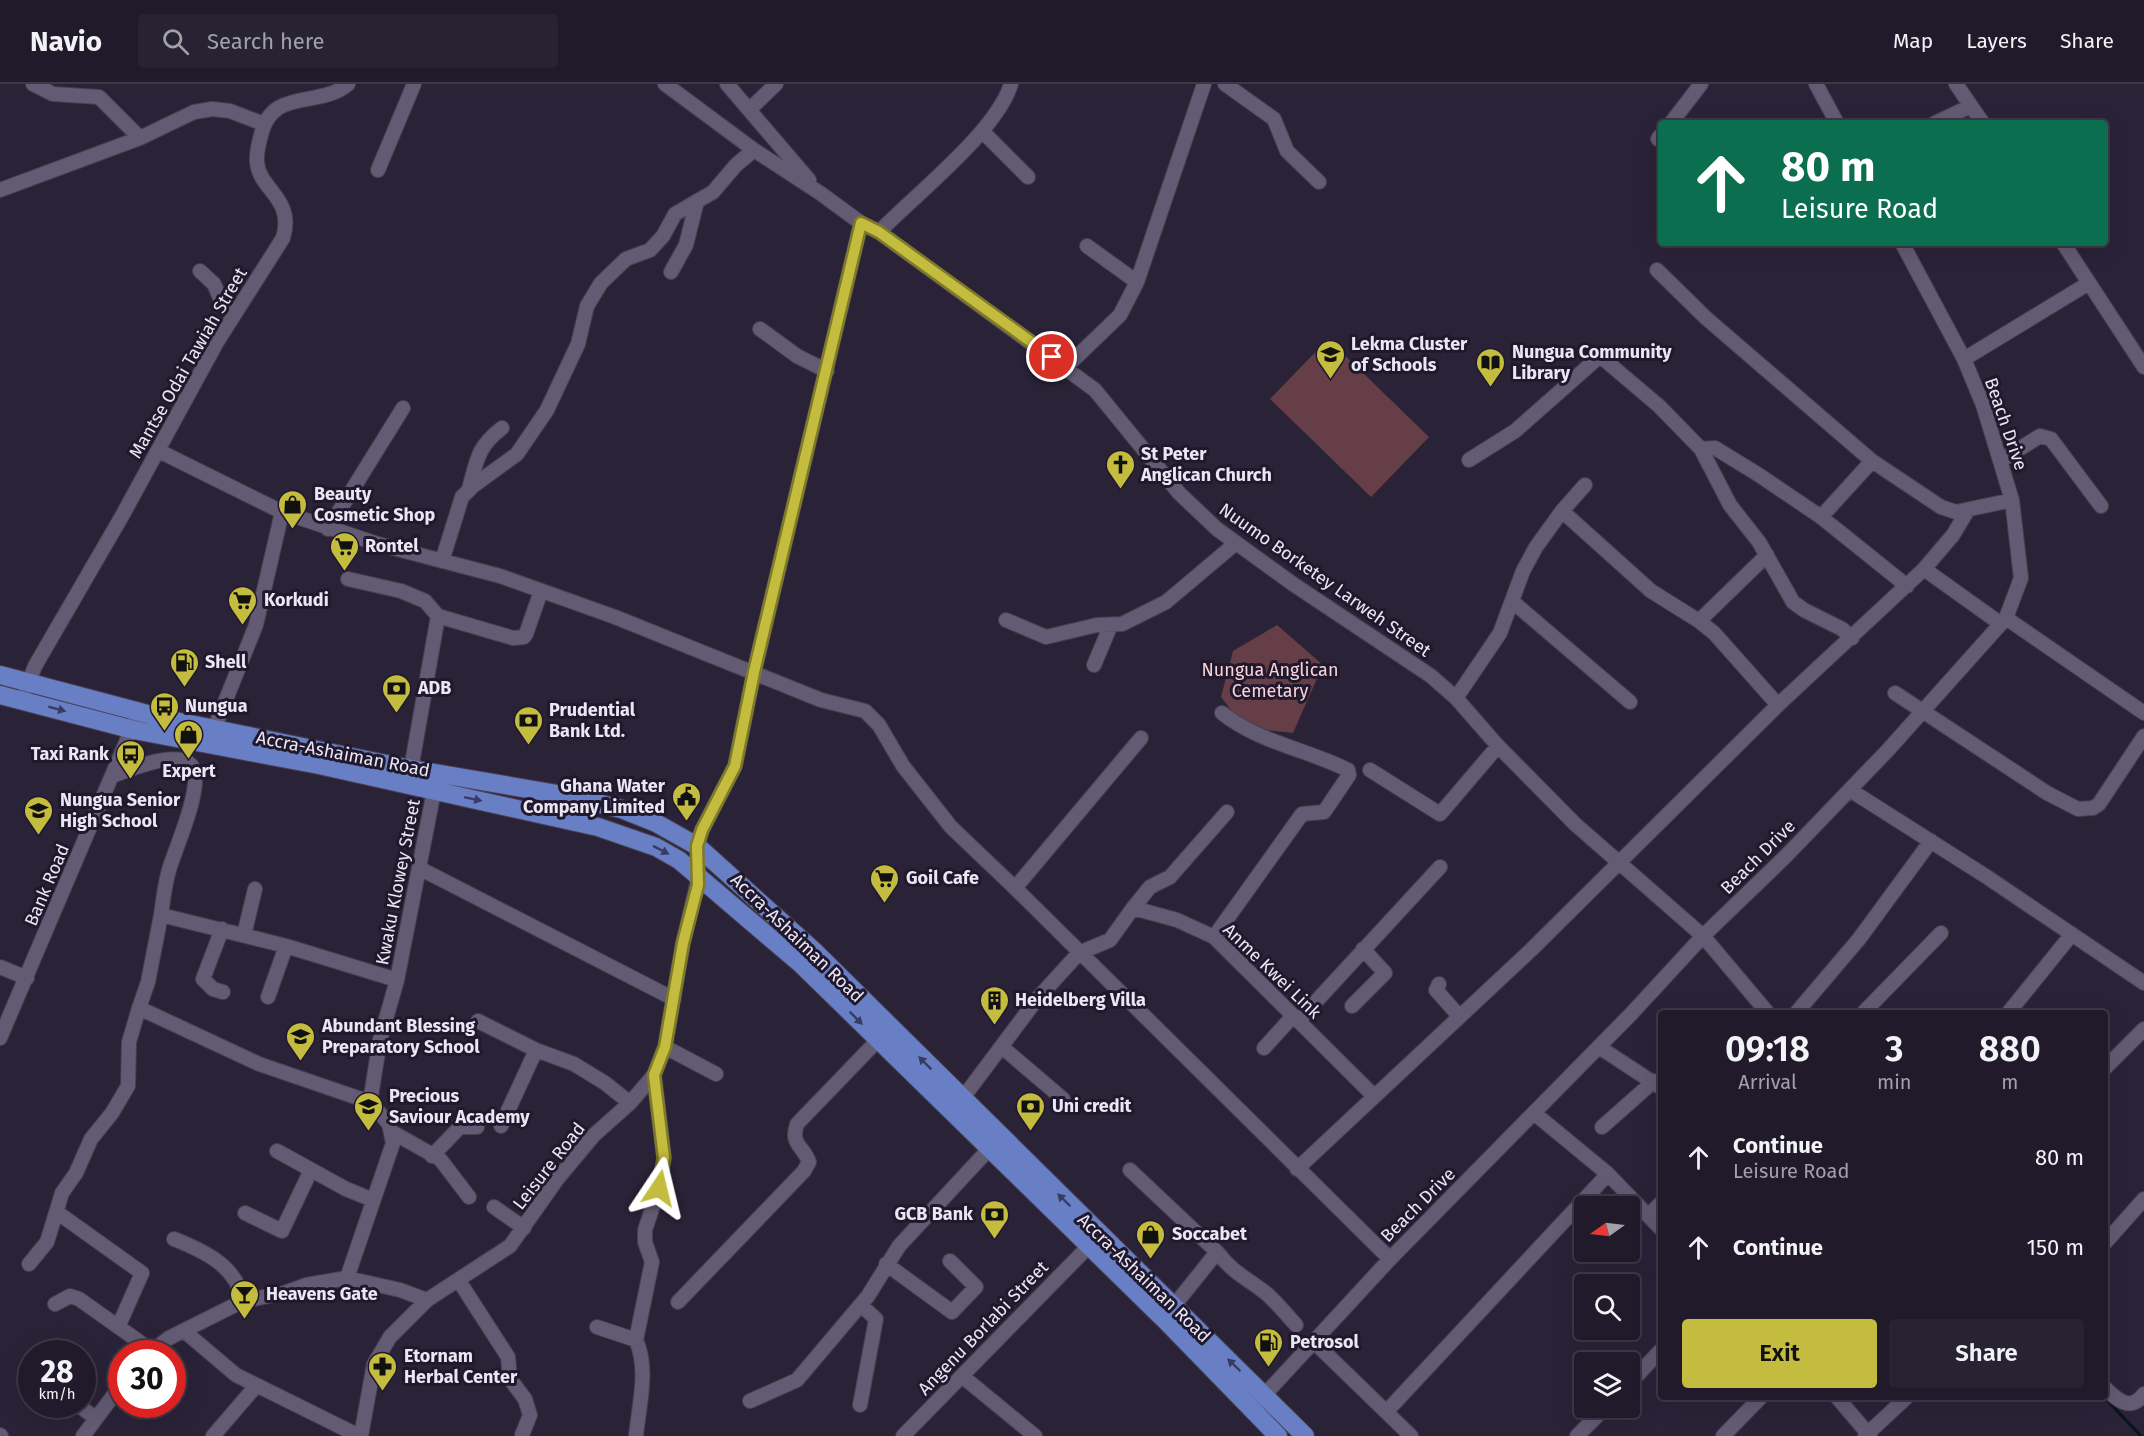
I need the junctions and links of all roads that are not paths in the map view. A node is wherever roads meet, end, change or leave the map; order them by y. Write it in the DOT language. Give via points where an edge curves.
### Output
graph roads {
  1 [pos="33,84"];
  2 [pos="348,84"];
  3 [pos="414,84"];
  4 [pos="665,84"];
  5 [pos="727,84"];
  6 [pos="776,84"];
  7 [pos="1011,84"];
  8 [pos="1204,84"];
  9 [pos="1225,84"];
  10 [pos="1701,84"];
  11 [pos="1816,84"];
  12 [pos="1956,84"];
  13 [pos="1971,106"];
  14 [pos="750,109"];
  15 [pos="1673,120"];
  16 [pos="1835,120"];
  17 [pos="1941,120"];
  18 [pos="1981,120"];
  19 [pos="264,124"];
  20 [pos="982,132"];
  21 [pos="140,138"];
  22 [pos="754,150"];
  23 [pos="378,170"];
  24 [pos="1028,177"];
  25 [pos="1319,182"];
  26 [pos="0,190"];
  27 [pos="820,192"];
  28 [pos="697,201"];
  29 [pos="861,223"];
  30 [pos="879,232"];
  31 [pos="1087,246"];
  32 [pos="1904,246"];
  33 [pos="2065,246"];
  34 [pos="1657,270"];
  35 [pos="200,271"];
  36 [pos="671,272"];
  37 [pos="1137,282"];
  38 [pos="2089,283"];
  39 [pos="235,311"];
  40 [pos="760,329"];
  41 [pos="1964,359"];
  42 [pos="1066,367"];
  43 [pos="2144,367"];
  44 [pos="827,371"];
  45 [pos="403,408"];
  46 [pos="502,428"];
  47 [pos="1701,449"];
  48 [pos="159,451"];
  49 [pos="1469,460"];
  50 [pos="1872,461"];
  51 [pos="2000,461"];
  52 [pos="1585,485"];
  53 [pos="469,489"];
  54 [pos="2012,500"];
  55 [pos="2101,507"];
  56 [pos="1968,510"];
  57 [pos="1562,511"];
  58 [pos="282,512"];
  59 [pos="1821,518"];
  60 [pos="328,529"];
  61 [pos="1236,543"];
  62 [pos="1767,555"];
  63 [pos="442,561"];
  64 [pos="1924,569"];
  65 [pos="348,579"];
  66 [pos="1907,586"];
  67 [pos="541,591"];
  68 [pos="1513,602"];
  69 [pos="438,616"];
  70 [pos="1006,620"];
  71 [pos="1700,621"];
  72 [pos="2004,621"];
  73 [pos="1110,627"];
  74 [pos="1852,638"];
  75 [pos="1094,665"];
  76 [pos="754,672"];
  77 [pos="0,675"];
  78 [pos="25,691"];
  79 [pos="1895,693"];
  80 [pos="0,695"];
  81 [pos="1456,698"];
  82 [pos="1630,702"];
  83 [pos="1778,705"];
  84 [pos="2143,710"];
  85 [pos="139,712"];
  86 [pos="1222,713"];
  87 [pos="1922,713"];
  88 [pos="214,729"];
  89 [pos="134,730"];
  90 [pos="2144,736"];
  91 [pos="1141,738"];
  92 [pos="1498,746"];
  93 [pos="411,769"];
  94 [pos="1370,770"];
  95 [pos="112,776"];
  96 [pos="1850,790"];
  97 [pos="434,791"];
  98 [pos="1227,812"];
  99 [pos="1931,841"];
  100 [pos="697,846"];
  101 [pos="1621,861"];
  102 [pos="1440,867"];
  103 [pos="419,868"];
  104 [pos="699,876"];
  105 [pos="1015,888"];
  106 [pos="255,889"];
  107 [pos="1133,908"];
  108 [pos="160,915"];
  109 [pos="222,929"];
  110 [pos="1941,933"];
  111 [pos="2072,934"];
  112 [pos="244,935"];
  113 [pos="1703,936"];
  114 [pos="1214,937"];
  115 [pos="286,946"];
  116 [pos="1363,949"];
  117 [pos="1079,953"];
  118 [pos="0,967"];
  119 [pos="27,978"];
  120 [pos="397,980"];
  121 [pos="2144,982"];
  122 [pos="1439,984"];
  123 [pos="223,992"];
  124 [pos="268,997"];
  125 [pos="674,999"];
  126 [pos="1352,1006"];
  127 [pos="139,1008"];
  128 [pos="1765,1010"];
  129 [pos="1799,1010"];
  130 [pos="1866,1010"];
  131 [pos="2011,1010"];
  132 [pos="1459,1016"];
  133 [pos="1295,1018"];
  134 [pos="478,1021"];
  135 [pos="2144,1029"];
  136 [pos="0,1038"];
  137 [pos="878,1040"];
  138 [pos="665,1047"];
  139 [pos="1002,1047"];
  140 [pos="1599,1047"];
  141 [pos="1264,1048"];
  142 [pos="536,1050"];
  143 [pos="2108,1065"];
  144 [pos="716,1074"];
  145 [pos="654,1075"];
  146 [pos="1657,1084"];
  147 [pos="1374,1096"];
  148 [pos="962,1099"];
  149 [pos="1063,1099"];
  150 [pos="370,1102"];
  151 [pos="630,1103"];
  152 [pos="1534,1113"];
  153 [pos="501,1125"];
  154 [pos="1602,1126"];
  155 [pos="477,1127"];
  156 [pos="392,1132"];
  157 [pos="990,1148"];
  158 [pos="277,1151"];
  159 [pos="432,1156"];
  160 [pos="1297,1169"];
  161 [pos="311,1170"];
  162 [pos="1130,1170"];
  163 [pos="1608,1174"];
  164 [pos="469,1197"];
  165 [pos="2144,1199"];
  166 [pos="373,1200"];
  167 [pos="1658,1206"];
  168 [pos="494,1207"];
  169 [pos="58,1213"];
  170 [pos="245,1213"];
  171 [pos="1649,1215"];
  172 [pos="1658,1226"];
  173 [pos="524,1227"];
  174 [pos="174,1239"];
  175 [pos="2108,1240"];
  176 [pos="1089,1246"];
  177 [pos="1218,1252"];
  178 [pos="1390,1258"];
  179 [pos="950,1262"];
  180 [pos="29,1264"];
  181 [pos="886,1264"];
  182 [pos="347,1278"];
  183 [pos="459,1281"];
  184 [pos="428,1300"];
  185 [pos="243,1301"];
  186 [pos="678,1302"];
  187 [pos="55,1304"];
  188 [pos="861,1305"];
  189 [pos="1173,1307"];
  190 [pos="119,1325"];
  191 [pos="1296,1325"];
  192 [pos="597,1328"];
  193 [pos="184,1331"];
  194 [pos="136,1340"];
  195 [pos="169,1340"];
  196 [pos="636,1340"];
  197 [pos="1313,1341"];
  198 [pos="1658,1353"];
  199 [pos="1640,1372"];
  200 [pos="962,1376"];
  201 [pos="256,1386"];
  202 [pos="2108,1390"];
  203 [pos="2144,1394"];
  204 [pos="1758,1400"];
  205 [pos="1839,1400"];
  206 [pos="1904,1400"];
  207 [pos="750,1401"];
  208 [pos="1258,1401"];
  209 [pos="108,1402"];
  210 [pos="860,1405"];
  211 [pos="1387,1411"];
  212 [pos="96,1417"];
  213 [pos="95,1418"];
  214 [pos="1595,1418"];
  215 [pos="522,1435"];
  216 [pos="1867,1435"];
  217 [pos="83,1436"];
  218 [pos="213,1436"];
  219 [pos="360,1436"];
  220 [pos="636,1436"];
  221 [pos="903,1436"];
  222 [pos="1035,1436"];
  223 [pos="1278,1436"];
  224 [pos="1305,1436"];
  225 [pos="1411,1436"];
  226 [pos="1577,1436"];
  227 [pos="1723,1436"];
  1 -- 21 [label="street" via="53,94 99,97"];
  2 -- 19 [label="street" via="327,96 280,106"];
  3 -- 23 [label="street"];
  4 -- 22 [label="street"];
  5 -- 14 [label="street"];
  6 -- 14 [label="street"];
  7 -- 20 [label="street"];
  8 -- 37 [label="street"];
  9 -- 25 [label="street" via="1274,119 1287,151"];
  10 -- 15 [label="street"];
  11 -- 16 [label="street"];
  12 -- 13 [label="street"];
  13 -- 17 [label="street"];
  13 -- 18 [label="street"];
  14 -- 27 [label="street"];
  19 -- 21 [label="street" via="230,111 212,109 194,112"];
  19 -- 39 [label="street, Mantse Odai Tawiah Street" via="257,163 281,206 286,228"];
  20 -- 24 [label="street"];
  20 -- 30 [label="street"];
  21 -- 26 [label="street"];
  22 -- 27 [label="street"];
  22 -- 28 [label="street" via="713,192"];
  27 -- 29 [label="street, Nuumo Borketey Larweh Street"];
  28 -- 36 [label="street" via="686,245"];
  28 -- 53 [label="street" via="675,214 650,250 626,259 601,284 587,306 578,344 547,410 517,454"];
  29 -- 30 [label="street, Nuumo Borketey Larweh Street"];
  29 -- 44 [label="street"];
  30 -- 42 [label="street, Nuumo Borketey Larweh Street"];
  31 -- 37 [label="street"];
  32 -- 41 [label="street, Beach Drive"];
  33 -- 38 [label="street"];
  34 -- 50 [label="street" via="1706,318"];
  35 -- 39 [label="street"];
  37 -- 42 [label="street" via="1120,315"];
  38 -- 41 [label="street"];
  38 -- 43 [label="street"];
  39 -- 48 [label="street, Mantse Odai Tawiah Street"];
  40 -- 44 [label="street" via="797,357"];
  41 -- 51 [label="street, Beach Drive"];
  42 -- 61 [label="street, Nuumo Borketey Larweh Street" via="1104,400 1179,493"];
  44 -- 76 [label="street"];
  45 -- 60 [label="street"];
  46 -- 53 [label="street" via="476,456"];
  47 -- 49 [label="street" via="1659,405 1600,356 1515,431"];
  47 -- 59 [label="street" via="1714,448"];
  47 -- 62 [label="street" via="1730,505"];
  48 -- 58 [label="street"];
  48 -- 78 [label="street, Mantse Odai Tawiah Street"];
  50 -- 56 [label="street" via="1948,511"];
  50 -- 59 [label="street"];
  51 -- 54 [label="street, Beach Drive"];
  51 -- 55 [label="street" via="2040,435 2046,436"];
  52 -- 57 [label="street"];
  53 -- 63 [label="street" via="462,497"];
  54 -- 56 [label="street"];
  54 -- 72 [label="street, Beach Drive" via="2021,578"];
  56 -- 64 [label="street"];
  57 -- 68 [label="street" via="1536,547"];
  57 -- 71 [label="street" via="1651,591"];
  58 -- 60 [label="street"];
  58 -- 88 [label="street" via="256,625"];
  59 -- 66 [label="street"];
  60 -- 63 [label="street"];
  61 -- 73 [label="street" via="1166,602"];
  61 -- 81 [label="street, Nuumo Borketey Larweh Street" via="1431,676"];
  62 -- 71 [label="street"];
  62 -- 74 [label="street" via="1793,602"];
  63 -- 67 [label="street"];
  64 -- 66 [label="street"];
  64 -- 72 [label="street"];
  65 -- 69 [label="street" via="401,591 425,601"];
  66 -- 74 [label="street"];
  67 -- 69 [label="street" via="524,638"];
  67 -- 76 [label="street"];
  68 -- 81 [label="street" via="1500,633"];
  68 -- 82 [label="street"];
  69 -- 93 [label="street"];
  70 -- 73 [label="street" via="1046,637 1097,625"];
  71 -- 83 [label="street"];
  72 -- 84 [label="street"];
  72 -- 87 [label="street, Beach Drive"];
  73 -- 75 [label="street"];
  74 -- 83 [label="street"];
  76 -- 100 [label="street" via="735,766"];
  76 -- 105 [label="street" via="872,716 925,796 951,827"];
  77 -- 78 [label="main road, Accra-Ashaiman Road"];
  78 -- 80 [label="main road, Accra-Ashaiman Road"];
  78 -- 85 [label="main road, Accra-Ashaiman Road"];
  78 -- 89 [label="main road, Accra-Ashaiman Road, one-way"];
  79 -- 87 [label="street"];
  81 -- 92 [label="street, Nuumo Borketey Larweh Street"];
  83 -- 101 [label="street"];
  85 -- 88 [label="main road, Accra-Ashaiman Road"];
  85 -- 89 [label="street, Bank Road"];
  86 -- 114 [label="street" via="1265,740 1329,761 1348,770 1349,775 1324,812 1305,812 1297,820"];
  87 -- 90 [label="street" via="2078,809 2099,804"];
  87 -- 96 [label="street, Beach Drive"];
  88 -- 93 [label="main road, Accra-Ashaiman Road"];
  89 -- 95 [label="street, Bank Road"];
  89 -- 97 [label="main road, Accra-Ashaiman Road"];
  91 -- 105 [label="street"];
  92 -- 94 [label="street" via="1440,814"];
  92 -- 101 [label="street, Nuumo Borketey Larweh Street" via="1575,824"];
  93 -- 100 [label="main road, Accra-Ashaiman Road" via="569,796 621,810 656,823"];
  95 -- 108 [label="street" via="171,759 185,761 195,773 192,799 169,869"];
  95 -- 119 [label="street, Bank Road"];
  96 -- 99 [label="street"];
  96 -- 113 [label="street, Beach Drive"];
  97 -- 103 [label="street, Kwaku Klowey Street"];
  97 -- 104 [label="main road, Accra-Ashaiman Road, one-way" via="598,826 656,847"];
  98 -- 107 [label="street" via="1170,877 1150,887"];
  99 -- 111 [label="street"];
  99 -- 129 [label="street" via="1859,939"];
  100 -- 104 [label="street, Leisure Road"];
  148 -- 100 [label="main road, Accra-Ashaiman Road, one-way" via="814,951"];
  101 -- 113 [label="street, Nuumo Borketey Larweh Street"];
  101 -- 132 [label="street"];
  102 -- 116 [label="street"];
  103 -- 120 [label="street, Kwaku Klowey Street"];
  103 -- 125 [label="street"];
  104 -- 125 [label="street, Leisure Road"];
  104 -- 137 [label="main road, Accra-Ashaiman Road, one-way" via="802,965"];
  105 -- 117 [label="street"];
  106 -- 112 [label="street"];
  107 -- 114 [label="street, Anme Kwei Link" via="1178,920"];
  107 -- 117 [label="street" via="1110,940"];
  108 -- 109 [label="street"];
  108 -- 127 [label="street"];
  109 -- 112 [label="street"];
  109 -- 123 [label="street" via="203,979"];
  110 -- 130 [label="street"];
  111 -- 121 [label="street"];
  111 -- 131 [label="street"];
  112 -- 115 [label="street"];
  113 -- 128 [label="street, Nuumo Borketey Larweh Street"];
  113 -- 140 [label="street, Beach Drive"];
  114 -- 133 [label="street, Anme Kwei Link"];
  115 -- 120 [label="street"];
  115 -- 124 [label="street"];
  116 -- 126 [label="street" via="1381,964 1385,973"];
  116 -- 133 [label="street"];
  117 -- 139 [label="street" via="1036,999"];
  117 -- 160 [label="street"];
  118 -- 119 [label="street"];
  119 -- 136 [label="street, Bank Road"];
  120 -- 150 [label="street, Kwaku Klowey Street" via="380,1040"];
  122 -- 132 [label="street" via="1439,996"];
  125 -- 138 [label="street, Leisure Road"];
  127 -- 150 [label="street" via="259,1064"];
  127 -- 169 [label="street" via="129,1042 128,1086 91,1139 62,1193"];
  132 -- 147 [label="street"];
  133 -- 141 [label="street"];
  133 -- 147 [label="street, Anme Kwei Link"];
  134 -- 142 [label="street"];
  135 -- 143 [label="street"];
  137 -- 157 [label="main road, Accra-Ashaiman Road"];
  137 -- 186 [label="street" via="797,1124 794,1135 809,1162 804,1171"];
  138 -- 144 [label="street"];
  138 -- 145 [label="street, Leisure Road"];
  139 -- 148 [label="street"];
  139 -- 149 [label="street"];
  140 -- 146 [label="street"];
  140 -- 152 [label="street, Beach Drive"];
  142 -- 151 [label="street" via="574,1064"];
  142 -- 153 [label="street"];
  145 -- 151 [label="street, Leisure Road"];
  145 -- 196 [label="street" via="664,1158 645,1230 652,1262"];
  146 -- 154 [label="street"];
  147 -- 160 [label="street"];
  189 -- 148 [label="main road, Accra-Ashaiman Road, one-way"];
  150 -- 156 [label="street"];
  151 -- 173 [label="street, Leisure Road" via="594,1135"];
  152 -- 163 [label="street"];
  152 -- 178 [label="street, Beach Drive"];
  155 -- 159 [label="street" via="460,1127"];
  156 -- 159 [label="street"];
  156 -- 166 [label="street" via="393,1143"];
  157 -- 176 [label="main road, Accra-Ashaiman Road"];
  157 -- 181 [label="street"];
  158 -- 161 [label="street"];
  159 -- 164 [label="street" via="447,1166"];
  160 -- 178 [label="street"];
  161 -- 166 [label="street"];
  161 -- 170 [label="street" via="282,1231"];
  162 -- 177 [label="street"];
  163 -- 171 [label="street"];
  163 -- 211 [label="street"];
  165 -- 175 [label="street"];
  166 -- 182 [label="street"];
  167 -- 171 [label="street"];
  168 -- 173 [label="street"];
  169 -- 180 [label="street" via="46,1242"];
  169 -- 190 [label="street" via="142,1273"];
  171 -- 172 [label="street"];
  173 -- 183 [label="street, Leisure Road" via="510,1246"];
  174 -- 185 [label="street" via="212,1256 241,1287"];
  176 -- 200 [label="street, Angenu Borlabi Street"];
  176 -- 208 [label="main road, Accra-Ashaiman Road"];
  177 -- 189 [label="street"];
  177 -- 191 [label="street" via="1228,1266 1266,1294"];
  178 -- 197 [label="street, Beach Drive"];
  179 -- 181 [label="street" via="976,1287 952,1312"];
  181 -- 188 [label="street"];
  182 -- 184 [label="street"];
  182 -- 185 [label="street"];
  183 -- 184 [label="street, Leisure Road"];
  183 -- 215 [label="street" via="508,1357 510,1379 525,1399 530,1415"];
  184 -- 219 [label="street, Leisure Road" via="390,1337 374,1364"];
  185 -- 193 [label="street"];
  187 -- 190 [label="street" via="70,1296"];
  188 -- 207 [label="street" via="797,1380"];
  188 -- 210 [label="street" via="876,1319"];
  208 -- 189 [label="main road, Accra-Ashaiman Road, one-way"];
  190 -- 194 [label="street"];
  192 -- 196 [label="street"];
  193 -- 195 [label="street"];
  193 -- 201 [label="street" via="236,1376"];
  196 -- 220 [label="street" via="643,1356 643,1380"];
  197 -- 208 [label="street, Beach Drive"];
  197 -- 211 [label="street"];
  198 -- 199 [label="street"];
  200 -- 221 [label="street, Angenu Borlabi Street"];
  200 -- 222 [label="street"];
  201 -- 218 [label="street"];
  201 -- 219 [label="street"];
  202 -- 203 [label="street" via="2123,1403 2132,1403"];
  204 -- 227 [label="street"];
  205 -- 216 [label="street"];
  206 -- 216 [label="street"];
  208 -- 223 [label="main road, Accra-Ashaiman Road"];
  208 -- 224 [label="main road, Accra-Ashaiman Road"];
  209 -- 212 [label="street"];
  211 -- 225 [label="street"];
  213 -- 217 [label="street"];
  214 -- 226 [label="street"];
}
